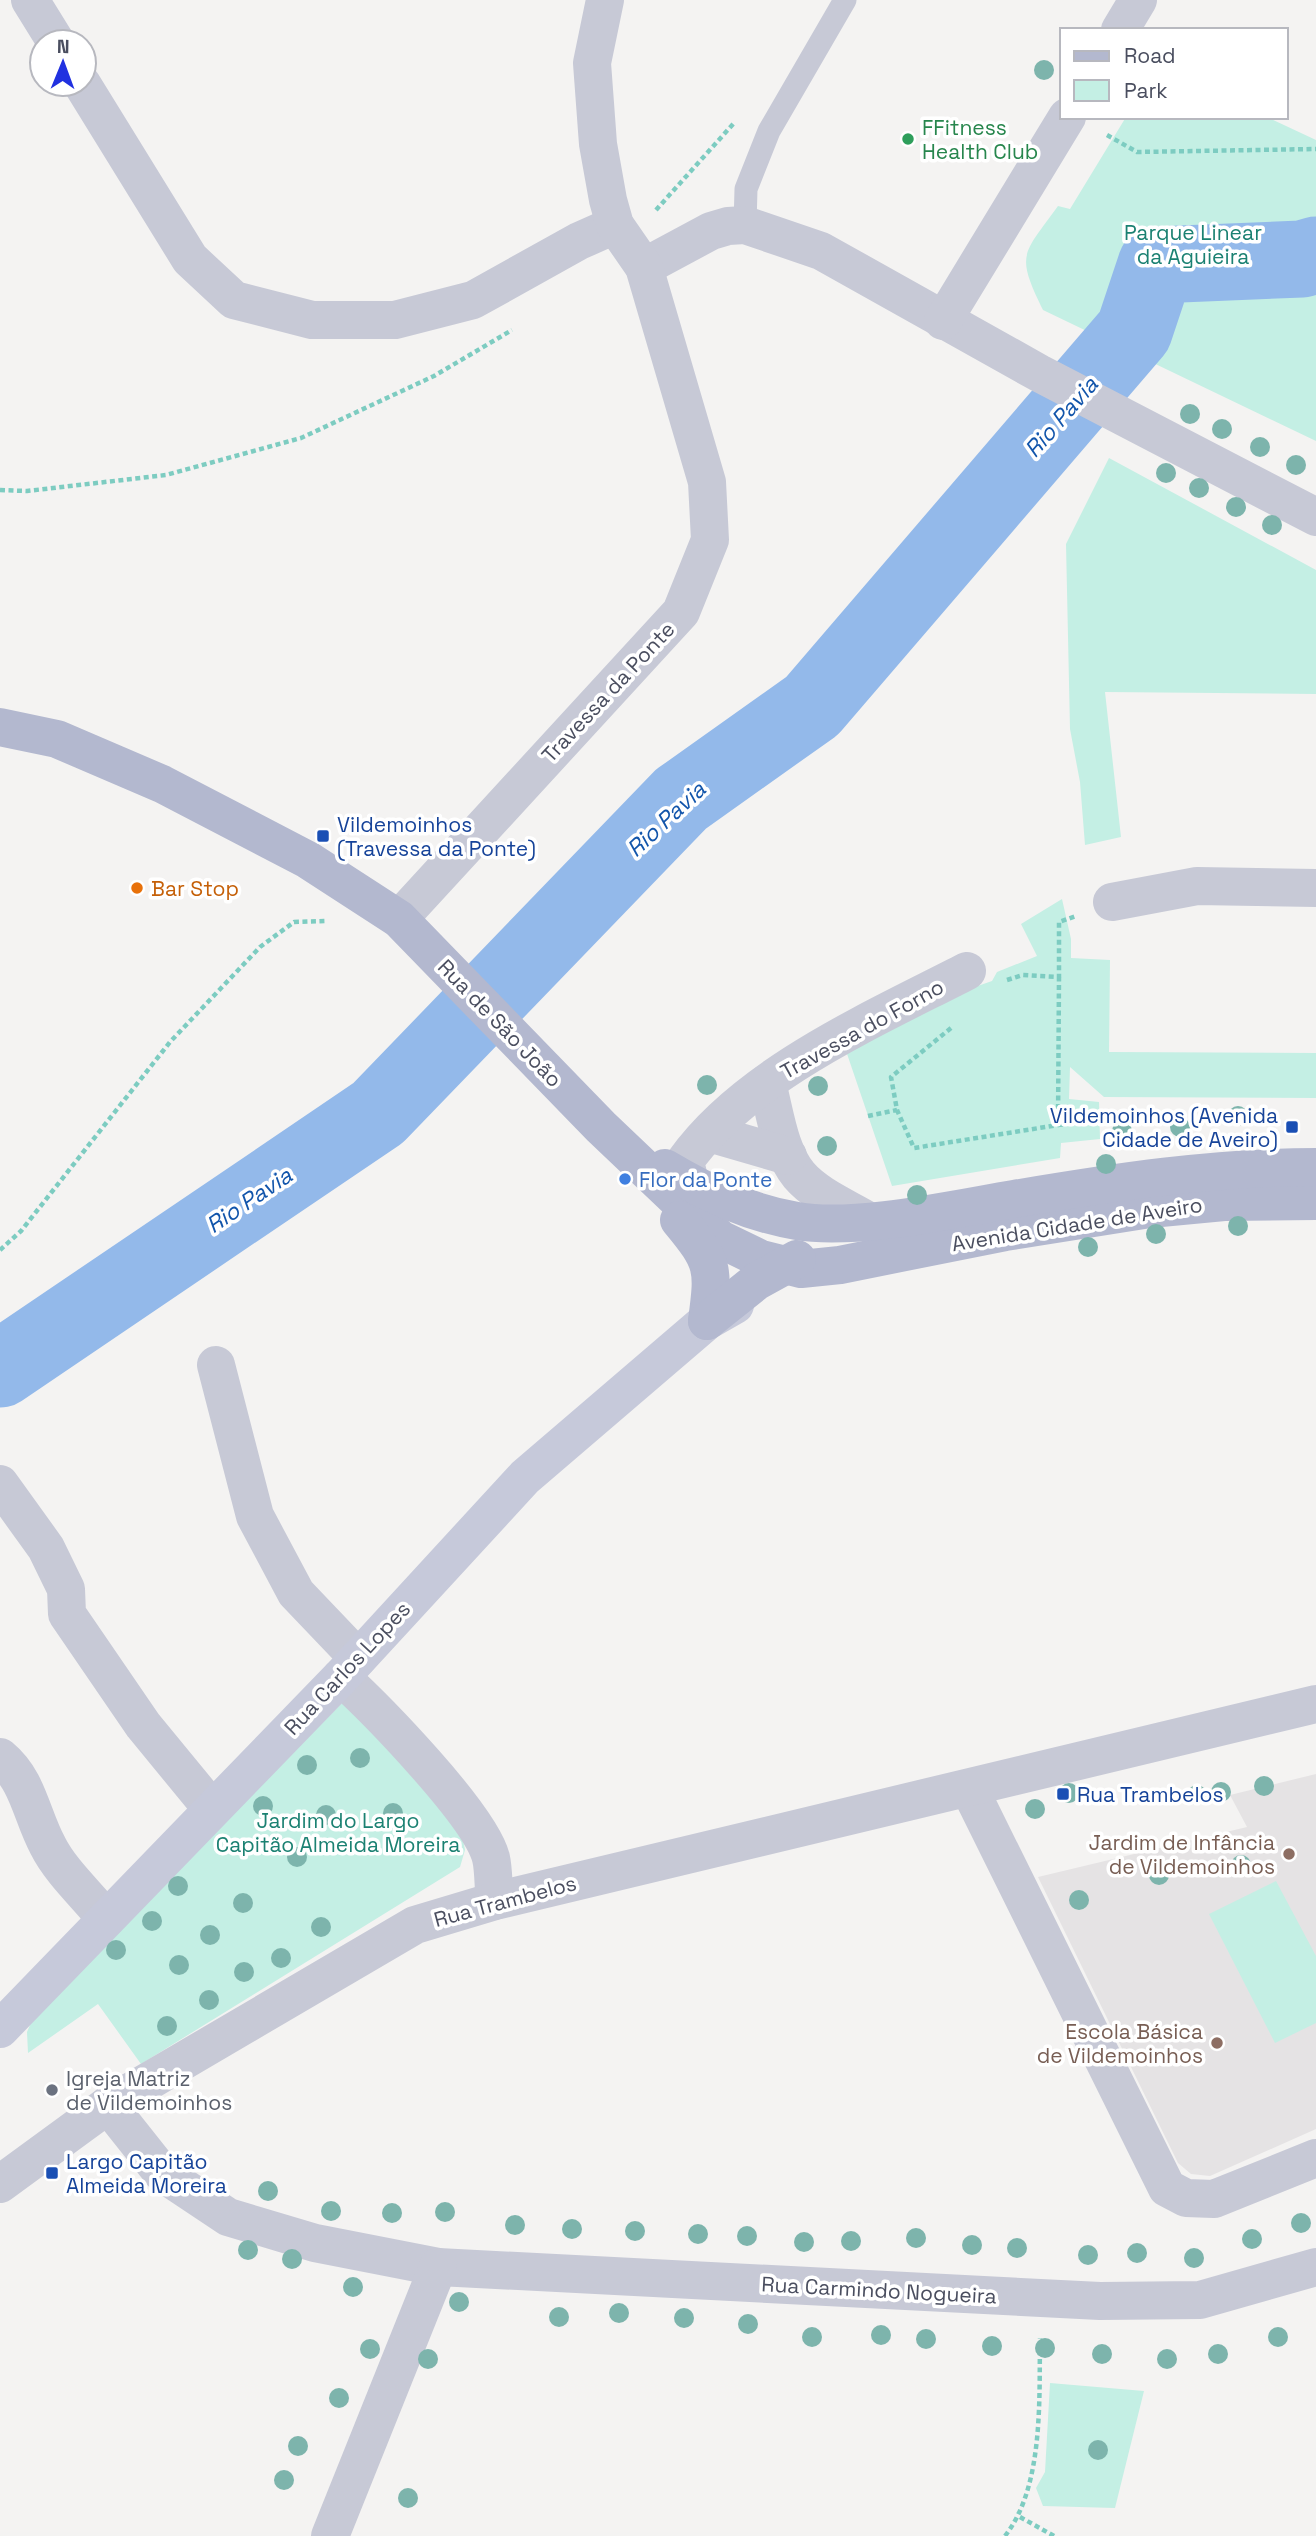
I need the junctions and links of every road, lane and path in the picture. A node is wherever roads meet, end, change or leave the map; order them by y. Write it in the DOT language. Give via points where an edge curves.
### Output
graph roads {
  1 [pos="30,0"];
  2 [pos="605,0"];
  3 [pos="845,0"];
  4 [pos="1138,0"];
  5 [pos="47,28"];
  6 [pos="1121,28"];
  7 [pos="91,98"];
  8 [pos="1066,119"];
  9 [pos="1107,135"];
  10 [pos="1316,149"];
  11 [pos="615,225"];
  12 [pos="745,225"];
  13 [pos="644,267"];
  14 [pos="943,321"];
  15 [pos="1316,517"];
  16 [pos="0,727"];
  17 [pos="1316,888"];
  18 [pos="1112,902"];
  19 [pos="333,921"];
  20 [pos="410,930"];
  21 [pos="1059,976"];
  22 [pos="982,977"];
  23 [pos="956,1024"];
  24 [pos="767,1083"];
  25 [pos="897,1110"];
  26 [pos="868,1116"];
  27 [pos="1107,1120"];
  28 [pos="1058,1125"];
  29 [pos="601,1127"];
  30 [pos="709,1133"];
  31 [pos="788,1156"];
  32 [pos="1316,1167"];
  33 [pos="690,1182"];
  34 [pos="1316,1201"];
  35 [pos="925,1214"];
  36 [pos="867,1220"];
  37 [pos="0,1250"];
  38 [pos="840,1265"];
  39 [pos="781,1266"];
  40 [pos="707,1321"];
  41 [pos="216,1365"];
  42 [pos="0,1484"];
  43 [pos="349,1668"];
  44 [pos="1316,1704"];
  45 [pos="0,1757"];
  46 [pos="969,1788"];
  47 [pos="212,1810"];
  48 [pos="495,1901"];
  49 [pos="106,1919"];
  50 [pos="0,2029"];
  51 [pos="108,2105"];
  52 [pos="1316,2158"];
  53 [pos="0,2184"];
  54 [pos="438,2267"];
  55 [pos="1316,2267"];
  56 [pos="1041,2298"];
  57 [pos="1020,2517"];
  58 [pos="330,2536"];
  59 [pos="1005,2536"];
  60 [pos="1054,2536"];
  1 -- 5 [label="street"];
  2 -- 11 [label="street" via="592,63 598,144"];
  3 -- 12 [label="lane" via="769,131 746,189"];
  4 -- 6 [label="street"];
  7 -- 11 [label="street" via="190,259 234,300 312,320 395,320 473,300"];
  8 -- 14 [label="street"];
  9 -- 10 [label="path" via="1137,152"];
  11 -- 13 [label="street, Travessa da Ponte"];
  12 -- 13 [label="street" via="711,231"];
  12 -- 14 [label="street" via="821,251"];
  13 -- 20 [label="street, Travessa da Ponte" via="707,482 710,540 681,612"];
  14 -- 15 [label="street"];
  16 -- 20 [label="main road, Rua de São João" via="57,739 162,784 308,860"];
  17 -- 18 [label="street" via="1197,886"];
  18 -- 21 [label="path" via="1059,922"];
  19 -- 37 [label="path" via="294,922 260,947 170,1042 22,1231"];
  20 -- 29 [label="main road, Rua de São João"];
  21 -- 22 [label="path"];
  21 -- 28 [label="path"];
  22 -- 24 [label="street, Travessa do Forno" via="833,1041"];
  23 -- 25 [label="path" via="891,1077"];
  24 -- 30 [label="street, Travessa do Forno"];
  24 -- 31 [label="street"];
  25 -- 26 [label="path"];
  25 -- 28 [label="path" via="914,1148"];
  27 -- 28 [label="path"];
  29 -- 33 [label="main road, Avenida Cidade de Aveiro"];
  29 -- 39 [label="main road, Avenida Cidade de Aveiro" via="720,1239"];
  29 -- 40 [label="main road" via="706,1258 713,1275"];
  30 -- 31 [label="street"];
  30 -- 33 [label="street, Travessa do Forno" via="685,1161"];
  31 -- 36 [label="street" via="814,1189"];
  32 -- 35 [label="main road, Avenida Cidade de Aveiro" via="1207,1170"];
  33 -- 36 [label="main road, Avenida Cidade de Aveiro" via="723,1200 799,1222"];
  34 -- 38 [label="main road, Avenida Cidade de Aveiro" via="1150,1209"];
  35 -- 36 [label="main road, Avenida Cidade de Aveiro"];
  35 -- 39 [label="main road, Avenida Cidade de Aveiro"];
  38 -- 39 [label="main road, Avenida Cidade de Aveiro"];
  38 -- 40 [label="street, Avenida Cidade de Aveiro"];
  39 -- 40 [label="main road, Avenida Cidade de Aveiro"];
  40 -- 43 [label="street, Rua Carlos Lopes" via="526,1476"];
  41 -- 43 [label="street" via="255,1516 296,1593"];
  42 -- 47 [label="street" via="47,1548 66,1589 67,1615 142,1725"];
  43 -- 47 [label="street, Rua Carlos Lopes"];
  43 -- 48 [label="street" via="365,1699 471,1819 491,1857"];
  44 -- 46 [label="street, Rua Trambelos"];
  45 -- 49 [label="street" via="13,1768 32,1801 48,1847"];
  46 -- 48 [label="street, Rua Trambelos"];
  46 -- 52 [label="street" via="1167,2188 1186,2199 1214,2199"];
  47 -- 49 [label="street, Rua Carlos Lopes"];
  48 -- 51 [label="street, Rua Trambelos" via="415,1925"];
  49 -- 50 [label="street, Rua Carlos Lopes"];
  51 -- 53 [label="street, Rua Trambelos"];
  51 -- 54 [label="street, Rua Carmindo Nogueira" via="162,2174 228,2217 316,2243"];
  54 -- 56 [label="street, Rua Carmindo Nogueira"];
  54 -- 58 [label="street"];
  55 -- 56 [label="street, Rua Carmindo Nogueira" via="1200,2300"];
  56 -- 57 [label="path" via="1035,2463"];
  57 -- 59 [label="path"];
  57 -- 60 [label="path"];
}
